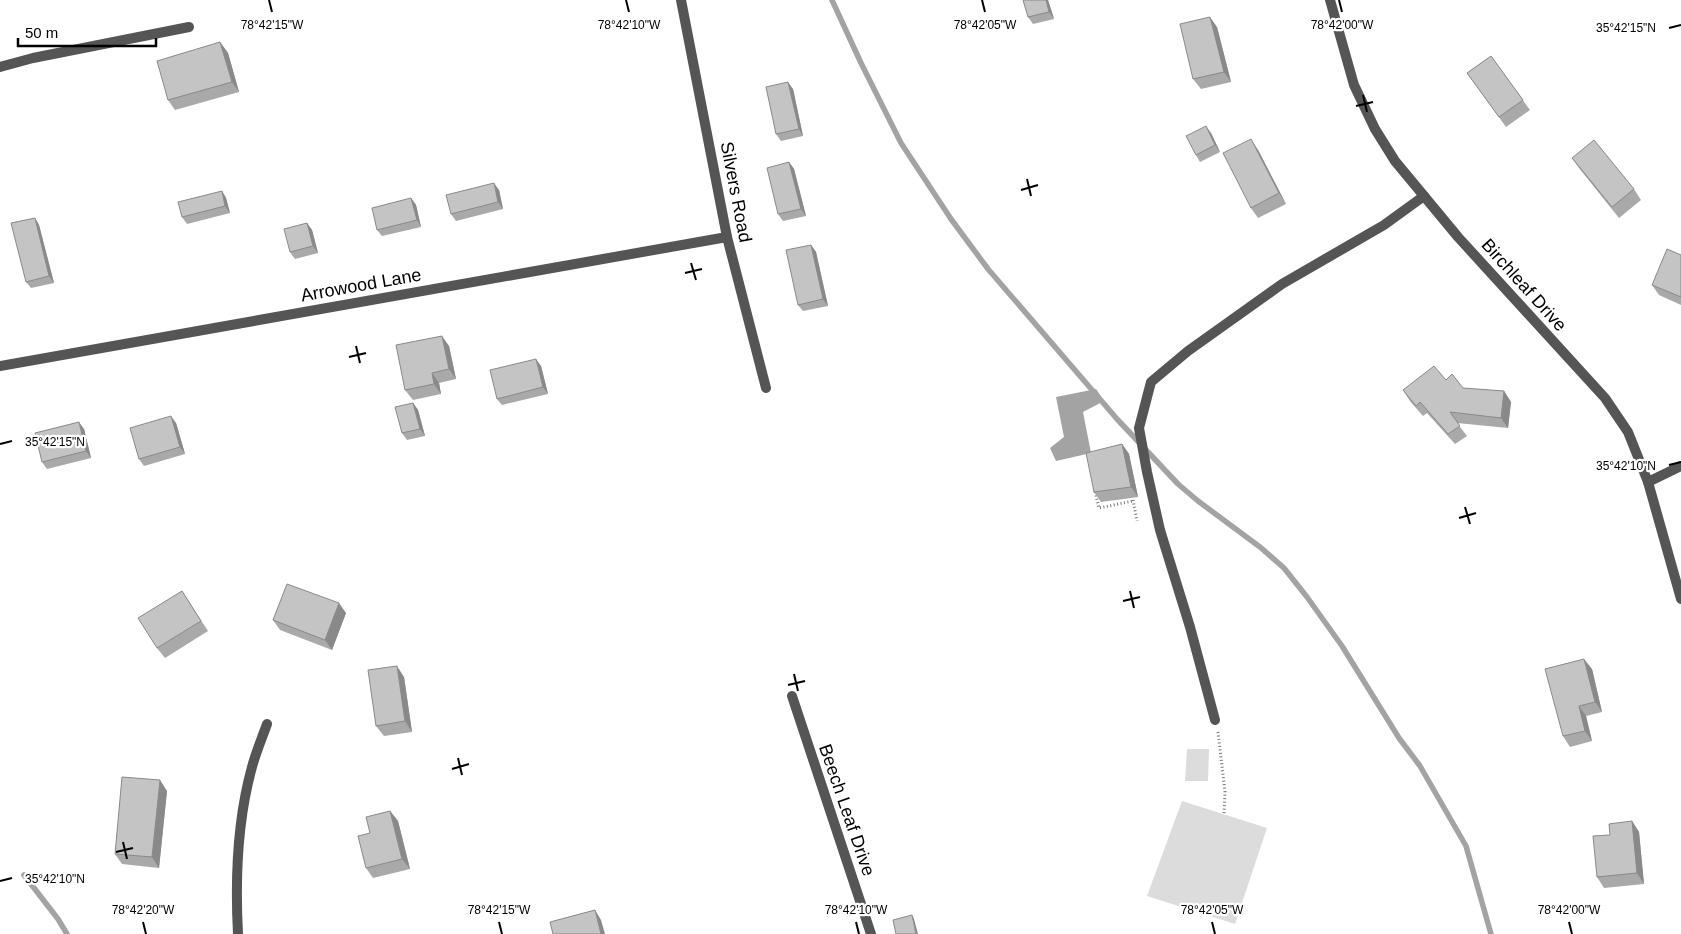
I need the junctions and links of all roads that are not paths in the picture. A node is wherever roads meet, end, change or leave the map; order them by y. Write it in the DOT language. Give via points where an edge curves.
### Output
graph roads {
  1 [pos="681,0"];
  2 [pos="1330,0"];
  3 [pos="189,27"];
  4 [pos="0,67"];
  5 [pos="1424,196"];
  6 [pos="727,237"];
  7 [pos="0,366"];
  8 [pos="766,388"];
  9 [pos="1681,466"];
  10 [pos="1648,482"];
  11 [pos="1681,599"];
  12 [pos="792,696"];
  13 [pos="1215,720"];
  14 [pos="266,724"];
  15 [pos="238,934"];
  16 [pos="871,934"];
  1 -- 6 [label="street, Silvers Road"];
  2 -- 5 [label="street, Birchleaf Drive" via="1354,85 1366,111 1394,161"];
  3 -- 4 [label="street"];
  5 -- 10 [label="street, Birchleaf Drive" via="1605,398 1628,432"];
  5 -- 13 [label="street" via="1384,226 1274,289 1151,382 1139,428 1146,472"];
  6 -- 7 [label="street, Arrowood Lane"];
  6 -- 8 [label="street, Silvers Road"];
  9 -- 10 [label="street"];
  10 -- 11 [label="street, Birchleaf Drive"];
  12 -- 16 [label="street, Beech Leaf Drive"];
  14 -- 15 [label="street" via="252,767 240,830 236,880"];
}
